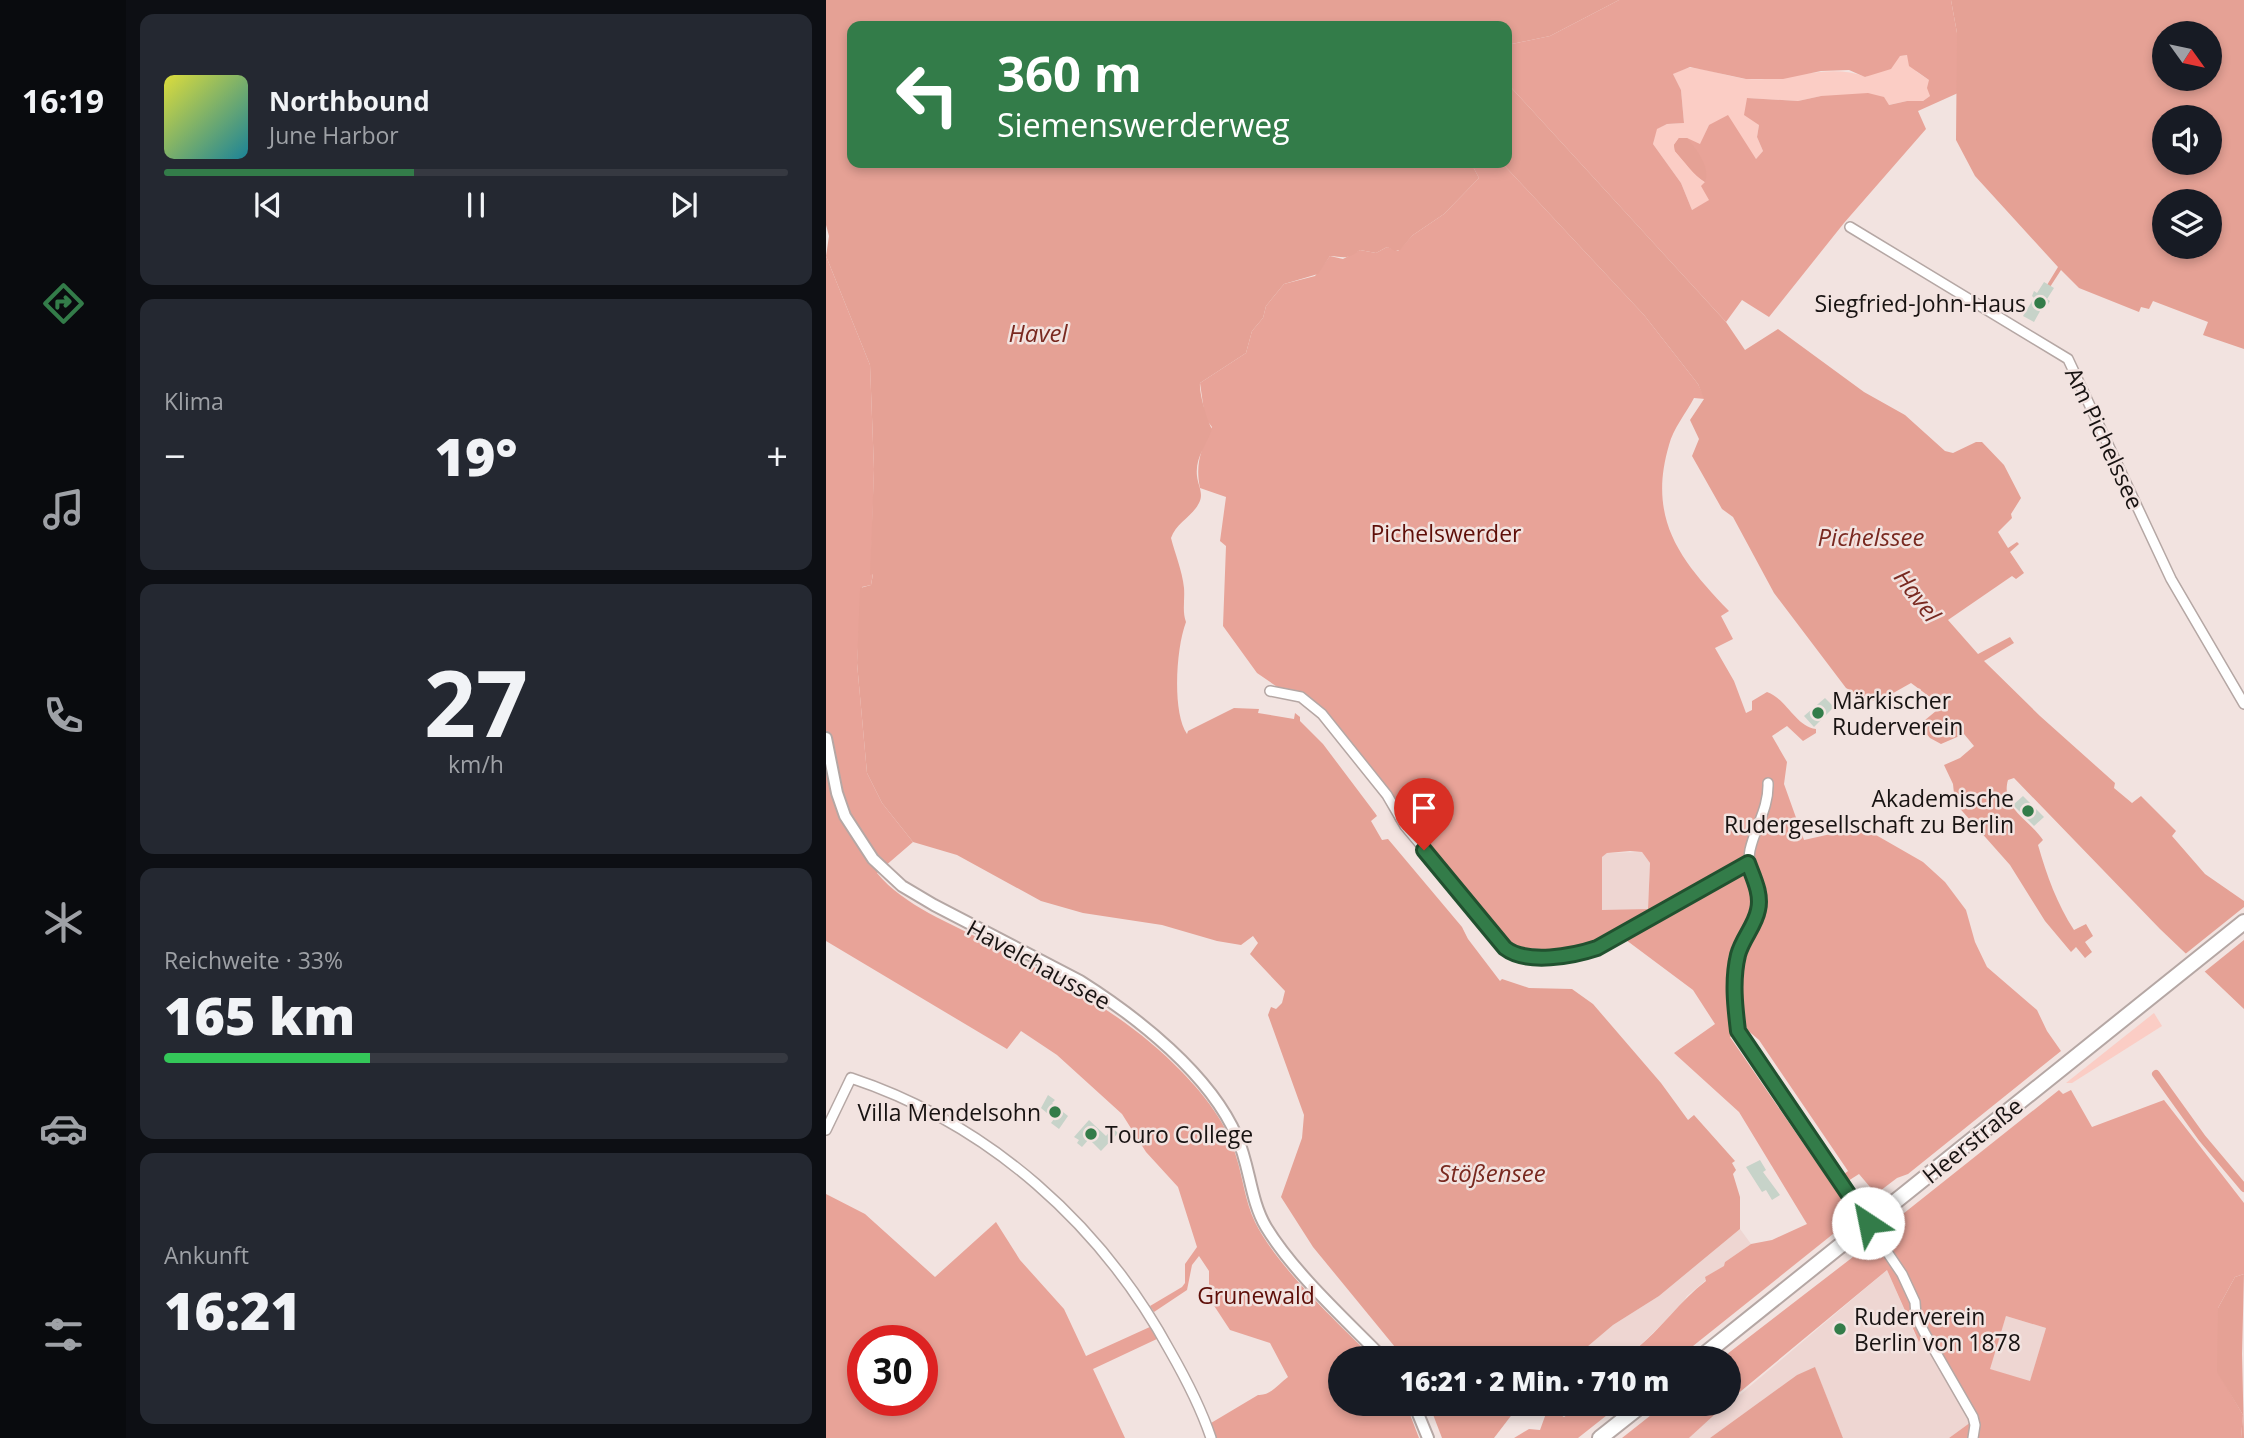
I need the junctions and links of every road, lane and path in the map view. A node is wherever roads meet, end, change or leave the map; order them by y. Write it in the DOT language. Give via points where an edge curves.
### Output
graph roads {
  1 [pos="1850,227"];
  2 [pos="1270,691"];
  3 [pos="2244,704"];
  4 [pos="826,738"];
  5 [pos="1768,783"];
  6 [pos="1748,863"];
  7 [pos="2244,922"];
  8 [pos="826,1130"];
  9 [pos="1868,1223"];
  10 [pos="1372,1346"];
  11 [pos="1715,1346"];
  12 [pos="1419,1416"];
  13 [pos="1628,1416"];
  14 [pos="1211,1438"];
  15 [pos="1428,1438"];
  16 [pos="1600,1438"];
  17 [pos="1973,1438"];
  1 -- 3 [label="street, Am Pichelssee" via="2068,359 2171,579"];
  2 -- 6 [label="street" via="1300,697 1322,714 1387,795 1405,826 1511,953 1541,956 1597,948"];
  4 -- 10 [label="street, Havelchaussee" via="845,816 873,859 902,886 1080,981 1184,1062 1233,1126 1267,1229"];
  5 -- 6 [label="street"];
  6 -- 9 [label="street" via="1758,910 1741,944 1735,971 1738,1031"];
  7 -- 9 [label="main road, Heerstraße"];
  8 -- 14 [label="street" via="851,1078 915,1102 1008,1160 1058,1203 1131,1287 1184,1377"];
  9 -- 11 [label="main road, Heerstraße"];
  9 -- 17 [label="street" via="1902,1274 1916,1316 1973,1417"];
  12 -- 15 [label="street"];
  13 -- 16 [label="main road"];
}
